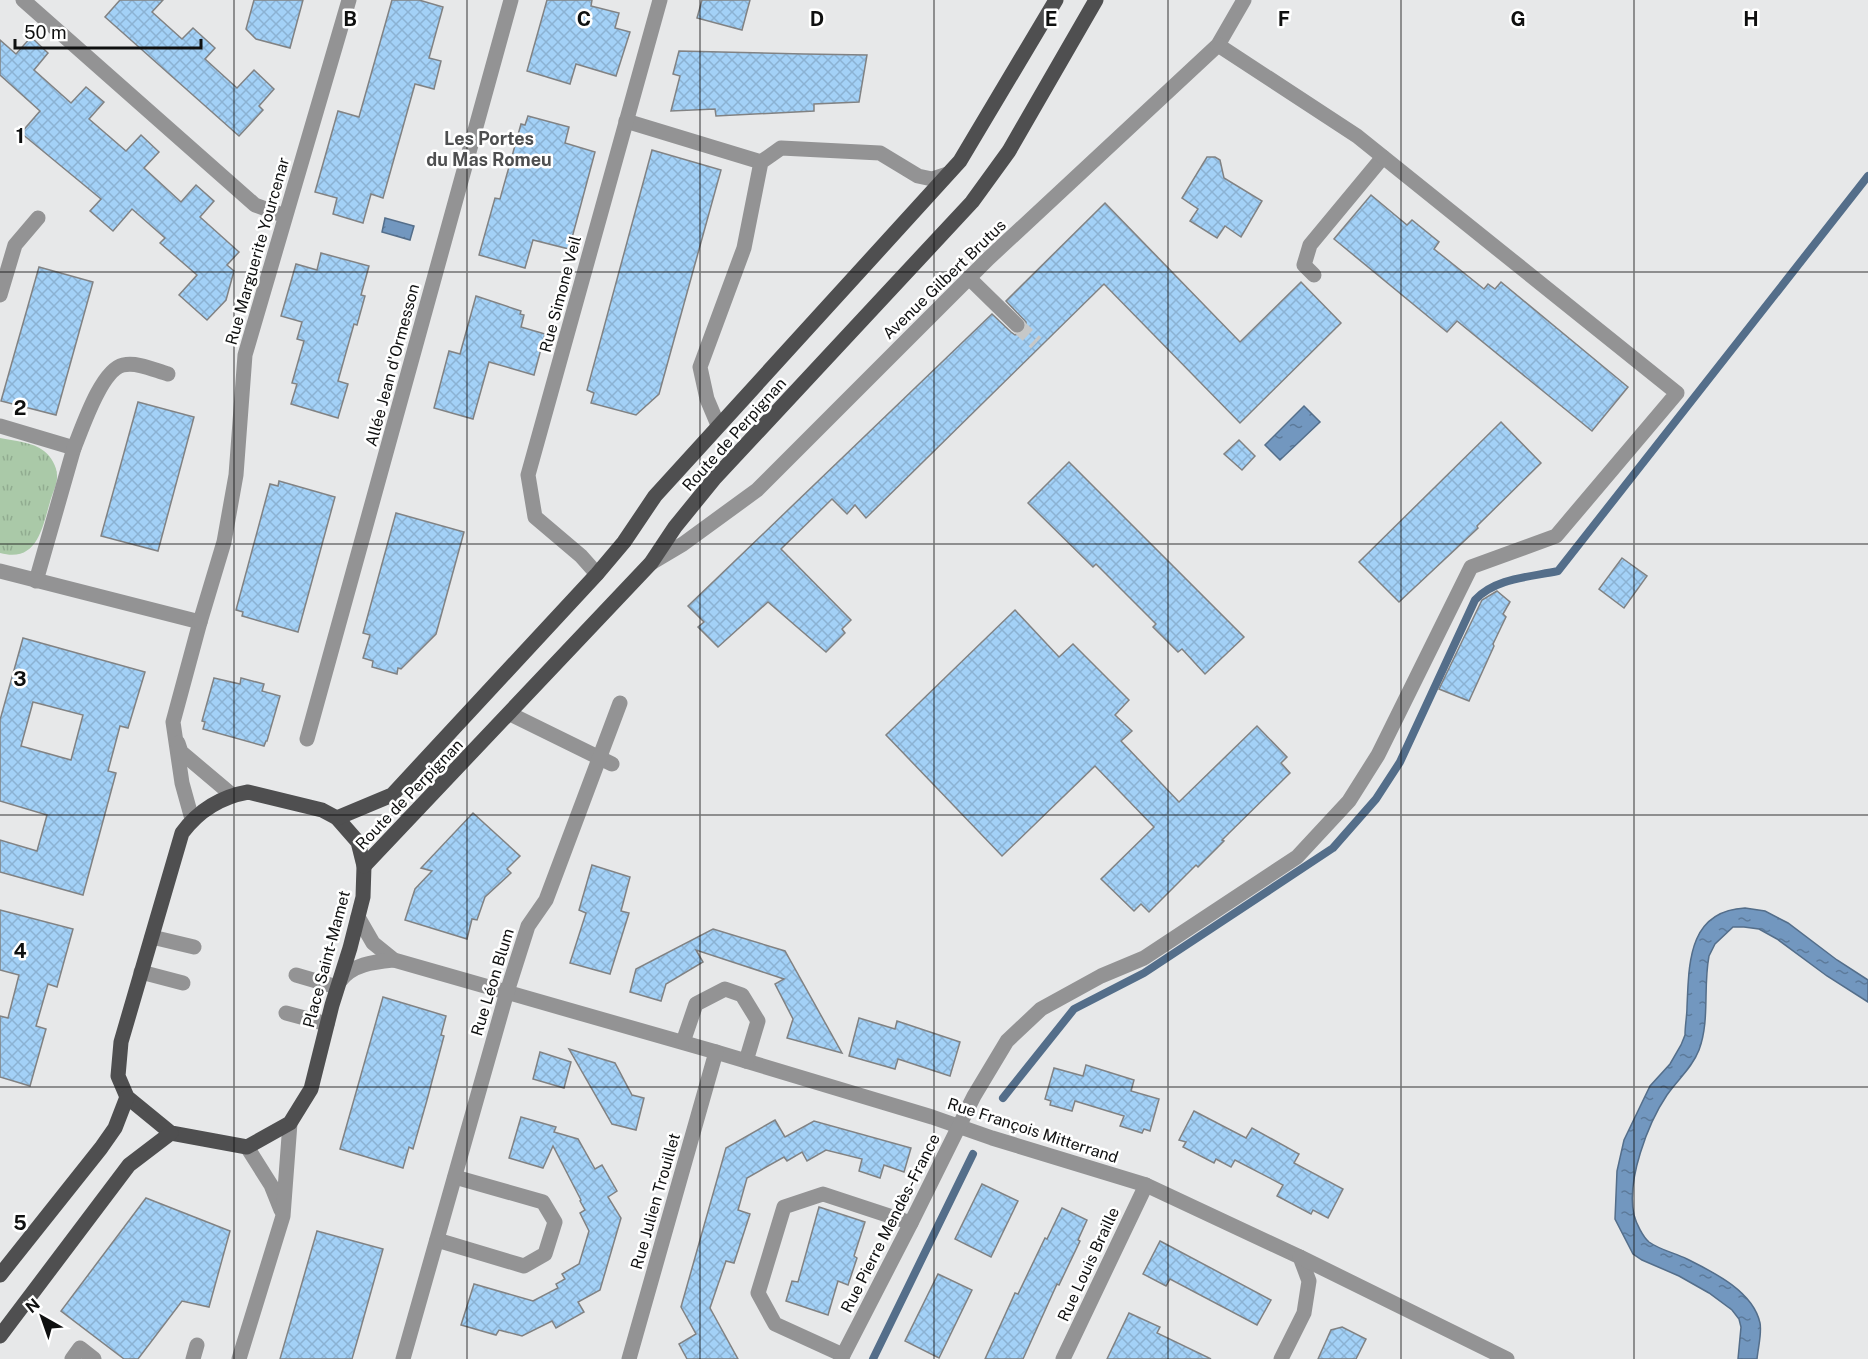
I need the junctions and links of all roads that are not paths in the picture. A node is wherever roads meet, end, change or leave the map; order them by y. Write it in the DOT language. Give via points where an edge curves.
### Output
graph roads {
  1 [pos="24,0"];
  2 [pos="349,0"];
  3 [pos="512,0"];
  4 [pos="660,0"];
  5 [pos="1056,0"];
  6 [pos="1096,0"];
  7 [pos="1244,0"];
  8 [pos="1218,45"];
  9 [pos="626,120"];
  10 [pos="1383,157"];
  11 [pos="761,162"];
  12 [pos="947,174"];
  13 [pos="285,216"];
  14 [pos="38,218"];
  15 [pos="1314,275"];
  16 [pos="969,278"];
  17 [pos="0,295"];
  18 [pos="1017,325"];
  19 [pos="168,374"];
  20 [pos="0,426"];
  21 [pos="718,426"];
  22 [pos="74,448"];
  23 [pos="651,563"];
  24 [pos="0,571"];
  25 [pos="597,574"];
  26 [pos="36,581"];
  27 [pos="200,622"];
  28 [pos="620,703"];
  29 [pos="510,714"];
  30 [pos="173,722"];
  31 [pos="307,740"];
  32 [pos="605,761"];
  33 [pos="232,795"];
  34 [pos="337,818"];
  35 [pos="192,819"];
  36 [pos="364,866"];
  37 [pos="358,917"];
  38 [pos="152,937"];
  39 [pos="194,947"];
  40 [pos="394,960"];
  41 [pos="141,972"];
  42 [pos="296,975"];
  43 [pos="183,983"];
  44 [pos="338,984"];
  45 [pos="507,992"];
  46 [pos="286,1013"];
  47 [pos="327,1024"];
  48 [pos="683,1042"];
  49 [pos="716,1052"];
  50 [pos="746,1061"];
  51 [pos="127,1097"];
  52 [pos="291,1123"];
  53 [pos="958,1126"];
  54 [pos="171,1133"];
  55 [pos="247,1147"];
  56 [pos="455,1177"];
  57 [pos="1146,1185"];
  58 [pos="283,1216"];
  59 [pos="911,1223"];
  60 [pos="437,1240"];
  61 [pos="1300,1257"];
  62 [pos="0,1275"];
  63 [pos="0,1336"];
  64 [pos="842,1357"];
  65 [pos="1501,1358"];
  66 [pos="72,1359"];
  67 [pos="94,1359"];
  68 [pos="239,1359"];
  69 [pos="403,1359"];
  70 [pos="629,1359"];
  71 [pos="1063,1359"];
  72 [pos="1281,1359"];
  1 -- 13 [label="street" via="255,205"];
  2 -- 13 [label="street, Rue Marguerite Yourcenar"];
  3 -- 31 [label="street, Allée Jean d'Ormesson"];
  4 -- 9 [label="street, Rue Simone Veil"];
  5 -- 12 [label="main road, Route de Perpignan" via="960,161"];
  6 -- 23 [label="main road, Route de Perpignan" via="1009,151 972,202 714,479"];
  7 -- 8 [label="street, Avenue Gilbert Brutus"];
  8 -- 10 [label="street"];
  8 -- 16 [label="street, Avenue Gilbert Brutus"];
  9 -- 11 [label="street"];
  9 -- 25 [label="street, Rue Simone Veil" via="528,475 535,517"];
  10 -- 15 [label="street" via="1310,246 1304,265"];
  10 -- 53 [label="street, Rue Pierre Mendès-France" via="1677,393 1556,536 1471,567 1378,755 1348,801 1297,857 1144,958 1041,1009 1007,1041"];
  11 -- 12 [label="street" via="781,148 880,153 918,176 932,179"];
  11 -- 21 [label="street" via="744,248 700,367"];
  12 -- 21 [label="main road, Route de Perpignan"];
  13 -- 27 [label="street, Rue Marguerite Yourcenar" via="245,355 236,475 224,542"];
  14 -- 17 [label="street" via="15,245"];
  16 -- 18 [label="street"];
  16 -- 23 [label="street, Avenue Gilbert Brutus" via="757,490"];
  19 -- 22 [label="street" via="137,365 124,365 112,372 94,400"];
  20 -- 22 [label="street"];
  21 -- 25 [label="main road, Route de Perpignan" via="655,496"];
  22 -- 26 [label="street"];
  23 -- 29 [label="main road, Route de Perpignan"];
  24 -- 26 [label="street"];
  25 -- 34 [label="main road, Route de Perpignan" via="392,795"];
  26 -- 27 [label="street"];
  27 -- 30 [label="street, Rue Marguerite Yourcenar"];
  28 -- 32 [label="street, Rue Léon Blum"];
  29 -- 32 [label="street"];
  29 -- 36 [label="main road, Route de Perpignan"];
  30 -- 33 [label="street" via="181,752"];
  30 -- 35 [label="street"];
  32 -- 45 [label="street, Rue Léon Blum" via="546,900 528,926"];
  33 -- 34 [label="main road, Place Saint-Mamet" via="248,792 322,810"];
  33 -- 35 [label="main road, Place Saint-Mamet"];
  34 -- 36 [label="main road, Place Saint-Mamet" via="358,842"];
  35 -- 38 [label="main road, Place Saint-Mamet" via="182,833"];
  36 -- 37 [label="main road, Place Saint-Mamet"];
  37 -- 40 [label="street, Rue François Mitterrand" via="373,943"];
  37 -- 44 [label="main road, Place Saint-Mamet"];
  38 -- 39 [label="street"];
  38 -- 41 [label="main road, Place Saint-Mamet"];
  40 -- 44 [label="street, Rue François Mitterrand" via="370,963 344,975"];
  40 -- 45 [label="street, Rue François Mitterrand"];
  41 -- 43 [label="street"];
  41 -- 51 [label="main road, Place Saint-Mamet" via="121,1042 118,1076"];
  42 -- 44 [label="street"];
  44 -- 47 [label="main road, Place Saint-Mamet"];
  45 -- 48 [label="street, Rue François Mitterrand"];
  45 -- 56 [label="street, Rue Léon Blum"];
  46 -- 47 [label="street"];
  47 -- 52 [label="main road, Place Saint-Mamet" via="311,1089"];
  48 -- 49 [label="street, Rue François Mitterrand"];
  48 -- 50 [label="street" via="696,1004 725,989 742,996 758,1021"];
  49 -- 50 [label="street, Rue François Mitterrand"];
  49 -- 70 [label="street, Rue Julien Trouillet"];
  50 -- 53 [label="street, Rue François Mitterrand"];
  51 -- 54 [label="main road"];
  51 -- 62 [label="main road" via="115,1128 101,1148"];
  52 -- 55 [label="main road"];
  52 -- 58 [label="street"];
  53 -- 57 [label="street, Rue François Mitterrand"];
  53 -- 59 [label="street, Rue Pierre Mendès-France"];
  54 -- 55 [label="main road"];
  54 -- 63 [label="main road" via="123,1172"];
  55 -- 58 [label="street" via="271,1185"];
  56 -- 60 [label="street, Rue Léon Blum"];
  56 -- 60 [label="street" via="543,1202 555,1222 545,1254 524,1266"];
  57 -- 61 [label="street, Rue François Mitterrand"];
  57 -- 71 [label="street, Rue Louis Braille"];
  58 -- 68 [label="street"];
  59 -- 64 [label="street, Rue Pierre Mendès-France"];
  59 -- 64 [label="street" via="823,1194 784,1208 758,1293 775,1324"];
  60 -- 69 [label="street, Rue Léon Blum"];
  61 -- 65 [label="street, Rue François Mitterrand"];
  61 -- 72 [label="street" via="1309,1281 1304,1313"];
  66 -- 67 [label="street" via="80,1348"];
}
